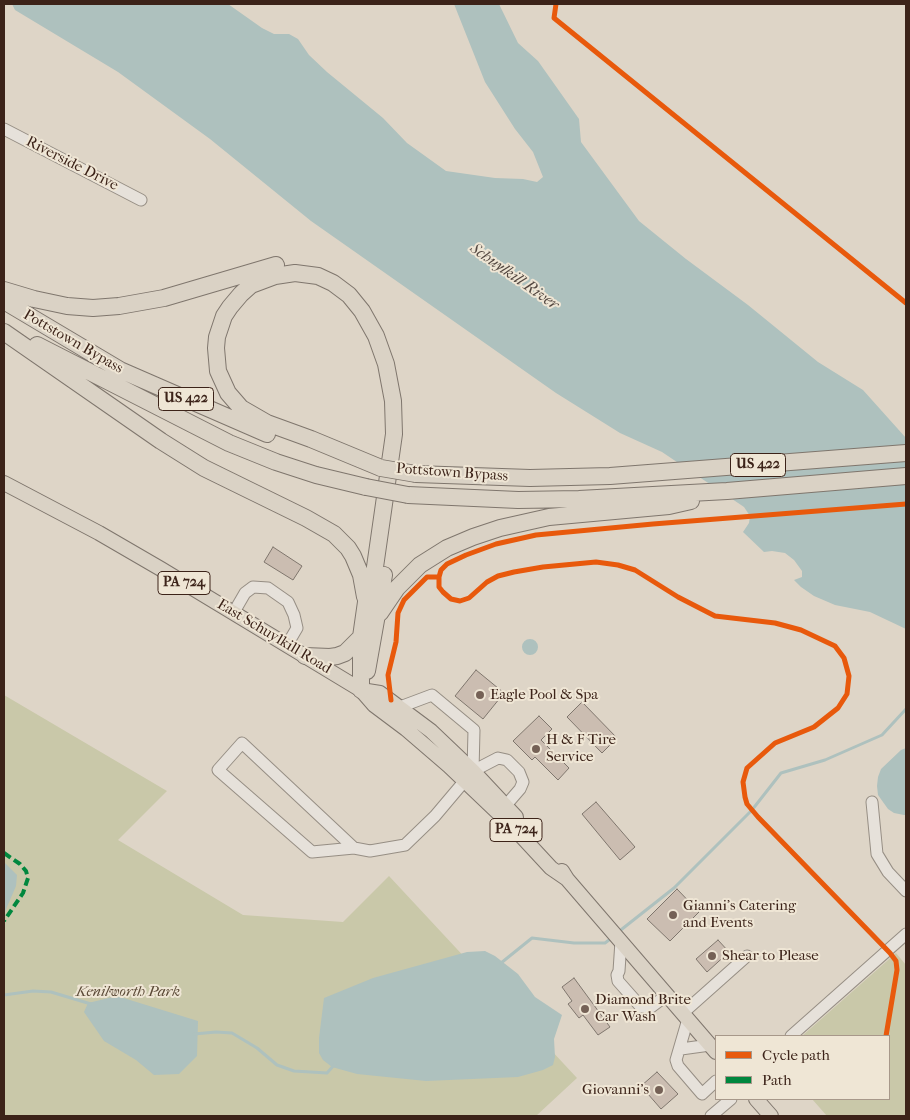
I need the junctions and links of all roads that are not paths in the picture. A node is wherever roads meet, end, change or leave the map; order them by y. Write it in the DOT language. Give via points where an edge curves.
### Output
graph roads {
  1 [pos="4,129"];
  2 [pos="141,200"];
  3 [pos="4,290"];
  4 [pos="4,301"];
  5 [pos="4,330"];
  6 [pos="906,453"];
  7 [pos="381,468"];
  8 [pos="906,476"];
  9 [pos="4,484"];
  10 [pos="727,491"];
  11 [pos="366,602"];
  12 [pos="234,612"];
  13 [pos="378,616"];
  14 [pos="361,637"];
  15 [pos="287,645"];
  16 [pos="305,656"];
  17 [pos="360,690"];
  18 [pos="400,707"];
  19 [pos="469,776"];
  20 [pos="872,802"];
  21 [pos="502,809"];
  22 [pos="354,848"];
  23 [pos="906,891"];
  24 [pos="906,934"];
  25 [pos="622,941"];
  26 [pos="747,956"];
  27 [pos="667,995"];
  28 [pos="685,1016"];
  29 [pos="792,1035"];
  30 [pos="681,1049"];
  31 [pos="713,1049"];
  32 [pos="715,1082"];
  33 [pos="730,1100"];
  34 [pos="757,1100"];
  35 [pos="711,1116"];
  36 [pos="770,1116"];
  1 -- 2 [label="street, Riverside Drive"];
  3 -- 13 [label="highway" via="67,306 119,306 164,298 273,265 298,263 327,268 355,286 369,302 386,335 399,374 404,408"];
  4 -- 7 [label="highway, Pottstown Bypass / US 422" via="129,374 265,433"];
  5 -- 10 [label="highway, Pottstown Bypass / US 422, bridge" via="229,443 316,475 366,487 408,496 518,500"];
  5 -- 11 [label="highway" via="204,468 334,534 358,565"];
  6 -- 7 [label="highway, Pottstown Bypass / US 422, bridge" via="610,476 530,478 416,474"];
  7 -- 11 [label="highway" via="267,423 241,408 228,393 218,372 217,337 224,316 251,285 286,274 307,274 326,279 341,288 362,311 382,352 391,388 394,434 372,588"];
  8 -- 10 [label="highway, US 422"];
  9 -- 12 [label="main road, East Schuylkill Road / PA 724" via="107,538"];
  10 -- 13 [label="highway" via="669,506 549,517 473,537 420,565 397,588"];
  11 -- 14 [label="highway"];
  12 -- 15 [label="main road, East Schuylkill Road / PA 724"];
  12 -- 15 [label="street" via="245,592 253,587 268,588 288,602 294,615 297,628"];
  13 -- 17 [label="highway" via="370,661"];
  14 -- 16 [label="highway" via="345,653 337,656"];
  14 -- 17 [label="highway"];
  15 -- 16 [label="main road, East Schuylkill Road / PA 724"];
  16 -- 17 [label="main road, East Schuylkill Road / PA 724"];
  17 -- 18 [label="main road, East Schuylkill Road / PA 724" via="380,693"];
  17 -- 19 [label="main road, East Schuylkill Road / PA 724" via="374,706"];
  18 -- 19 [label="main road, East Schuylkill Road / PA 724" via="431,731"];
  18 -- 19 [label="street" via="432,695 474,730"];
  19 -- 21 [label="main road, East Schuylkill Road / PA 724"];
  19 -- 21 [label="street" via="498,758 507,760 519,772 523,782"];
  19 -- 22 [label="street" via="405,845 370,851"];
  20 -- 23 [label="street" via="878,854 888,872"];
  21 -- 25 [label="main road, East Schuylkill Road / PA 724" via="551,868 567,879"];
  22 -- 22 [label="street" via="242,743 218,770 312,852"];
  24 -- 29 [label="street"];
  25 -- 27 [label="main road, East Schuylkill Road / PA 724"];
  25 -- 27 [label="street" via="618,981 641,1007 651,1007"];
  26 -- 28 [label="street"];
  27 -- 28 [label="main road, East Schuylkill Road / PA 724"];
  28 -- 30 [label="street"];
  28 -- 31 [label="main road, East Schuylkill Road / PA 724"];
  30 -- 31 [label="street"];
  30 -- 32 [label="street" via="676,1060 678,1066 702,1094"];
  33 -- 35 [label="street"];
  34 -- 36 [label="main road"];
}
